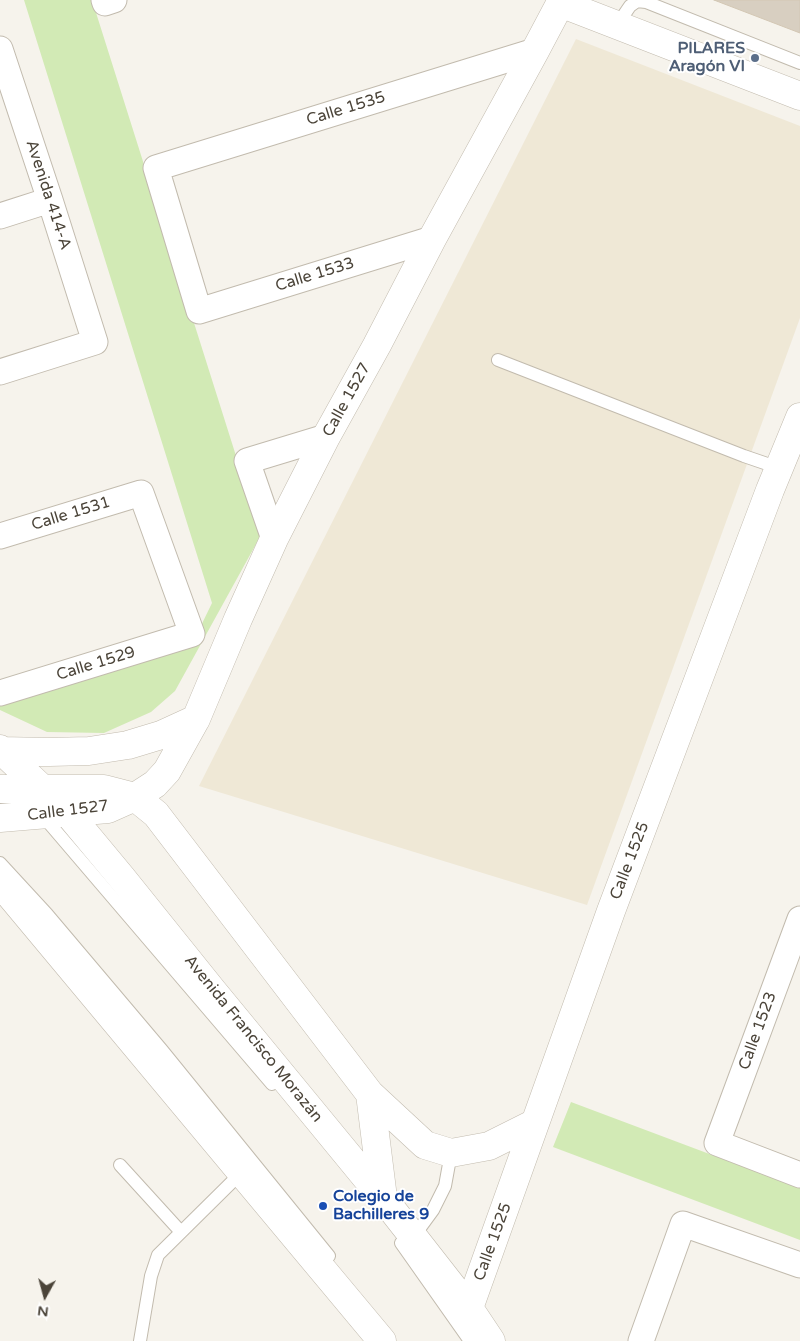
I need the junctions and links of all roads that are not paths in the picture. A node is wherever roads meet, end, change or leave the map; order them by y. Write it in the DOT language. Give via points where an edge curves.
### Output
graph roads {
  1 [pos="561,1"];
  2 [pos="617,25"];
  3 [pos="0,49"];
  4 [pos="535,51"];
  5 [pos="800,63"];
  6 [pos="800,96"];
  7 [pos="50,200"];
  8 [pos="0,216"];
  9 [pos="432,239"];
  10 [pos="199,311"];
  11 [pos="498,360"];
  12 [pos="0,372"];
  13 [pos="800,416"];
  14 [pos="326,437"];
  15 [pos="779,468"];
  16 [pos="0,536"];
  17 [pos="274,539"];
  18 [pos="192,634"];
  19 [pos="0,693"];
  20 [pos="196,719"];
  21 [pos="21,780"];
  22 [pos="135,797"];
  23 [pos="0,818"];
  24 [pos="0,863"];
  25 [pos="0,883"];
  26 [pos="800,919"];
  27 [pos="278,1092"];
  28 [pos="370,1094"];
  29 [pos="535,1123"];
  30 [pos="317,1137"];
  31 [pos="451,1153"];
  32 [pos="120,1165"];
  33 [pos="242,1172"];
  34 [pos="800,1174"];
  35 [pos="384,1198"];
  36 [pos="181,1232"];
  37 [pos="401,1234"];
  38 [pos="336,1264"];
  39 [pos="800,1265"];
  40 [pos="469,1308"];
  41 [pos="140,1341"];
  42 [pos="382,1341"];
  43 [pos="470,1341"];
  44 [pos="491,1341"];
  45 [pos="641,1341"];
  1 -- 2 [label="street"];
  1 -- 4 [label="street, Calle 1527"];
  2 -- 5 [label="lane" via="630,6 637,1 646,2"];
  2 -- 6 [label="street"];
  3 -- 7 [label="street, Avenida 414-A"];
  4 -- 9 [label="street, Calle 1527"];
  4 -- 10 [label="street, Calle 1535" via="156,168"];
  7 -- 8 [label="street"];
  7 -- 12 [label="street, Avenida 414-A" via="96,342"];
  9 -- 10 [label="street, Calle 1533"];
  9 -- 14 [label="street, Calle 1527"];
  11 -- 15 [label="lane"];
  13 -- 15 [label="street, Calle 1525"];
  14 -- 17 [label="street, Calle 1527"];
  14 -- 17 [label="street" via="247,461"];
  15 -- 29 [label="street, Calle 1525"];
  16 -- 18 [label="street, Calle 1531" via="141,493"];
  17 -- 20 [label="street, Calle 1527"];
  18 -- 19 [label="street, Calle 1529"];
  20 -- 21 [label="street" via="128,745 89,751 49,752"];
  20 -- 22 [label="street, Calle 1527" via="166,771 155,784"];
  21 -- 22 [label="street, Calle 1527" via="108,809"];
  21 -- 23 [label="street, Calle 1527"];
  21 -- 27 [label="lane"];
  21 -- 35 [label="street, Avenida Francisco Morazán" via="122,878"];
  22 -- 28 [label="street" via="156,814"];
  24 -- 38 [label="lane" via="162,1050"];
  25 -- 33 [label="street"];
  26 -- 34 [label="street, Calle 1523" via="717,1143"];
  28 -- 31 [label="street" via="425,1145"];
  28 -- 35 [label="street"];
  29 -- 31 [label="street" via="489,1146"];
  29 -- 40 [label="street, Calle 1525"];
  30 -- 37 [label="lane"];
  31 -- 37 [label="lane" via="445,1186 433,1210"];
  32 -- 36 [label="lane"];
  33 -- 36 [label="lane"];
  33 -- 42 [label="street"];
  35 -- 37 [label="street, Avenida Francisco Morazán"];
  36 -- 41 [label="lane" via="158,1255 151,1276"];
  37 -- 40 [label="street, Avenida Francisco Morazán"];
  37 -- 43 [label="lane"];
  39 -- 45 [label="street" via="683,1224"];
  40 -- 44 [label="street, Avenida Francisco Morazán"];
}
